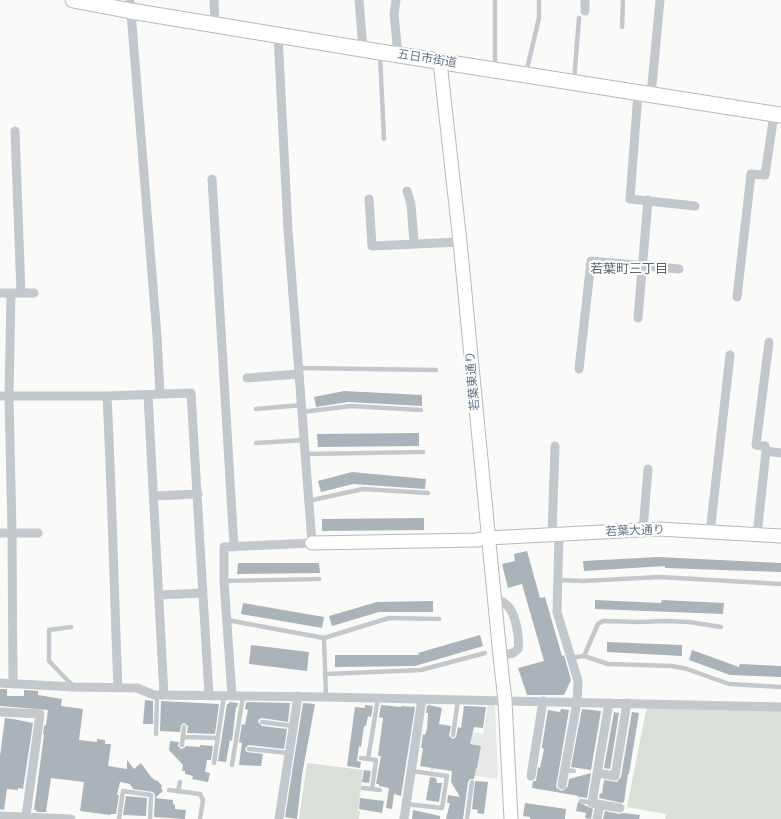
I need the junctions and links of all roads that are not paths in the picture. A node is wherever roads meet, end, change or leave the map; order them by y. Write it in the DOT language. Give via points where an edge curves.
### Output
graph roads {
  1 [pos="74,0"];
  2 [pos="214,0"];
  3 [pos="359,0"];
  4 [pos="396,0"];
  5 [pos="495,0"];
  6 [pos="539,0"];
  7 [pos="585,0"];
  8 [pos="624,0"];
  9 [pos="660,0"];
  10 [pos="131,6"];
  11 [pos="582,14"];
  12 [pos="215,25"];
  13 [pos="622,27"];
  14 [pos="278,35"];
  15 [pos="363,49"];
  16 [pos="380,52"];
  17 [pos="398,55"];
  18 [pos="440,62"];
  19 [pos="495,70"];
  20 [pos="525,74"];
  21 [pos="574,82"];
  22 [pos="644,94"];
  23 [pos="779,114"];
  24 [pos="15,131"];
  25 [pos="384,140"];
  26 [pos="212,179"];
  27 [pos="407,191"];
  28 [pos="369,199"];
  29 [pos="648,200"];
  30 [pos="695,206"];
  31 [pos="460,242"];
  32 [pos="414,244"];
  33 [pos="642,265"];
  34 [pos="679,269"];
  35 [pos="0,293"];
  36 [pos="16,293"];
  37 [pos="34,293"];
  38 [pos="737,297"];
  39 [pos="638,318"];
  40 [pos="769,342"];
  41 [pos="730,355"];
  42 [pos="580,369"];
  43 [pos="436,370"];
  44 [pos="299,371"];
  45 [pos="247,378"];
  46 [pos="160,394"];
  47 [pos="148,395"];
  48 [pos="4,396"];
  49 [pos="107,396"];
  50 [pos="256,409"];
  51 [pos="302,409"];
  52 [pos="421,410"];
  53 [pos="304,440"];
  54 [pos="256,443"];
  55 [pos="555,446"];
  56 [pos="766,451"];
  57 [pos="423,452"];
  58 [pos="781,452"];
  59 [pos="305,454"];
  60 [pos="648,469"];
  61 [pos="428,493"];
  62 [pos="198,494"];
  63 [pos="154,496"];
  64 [pos="308,501"];
  65 [pos="643,530"];
  66 [pos="0,533"];
  67 [pos="12,533"];
  68 [pos="38,533"];
  69 [pos="710,533"];
  70 [pos="555,534"];
  71 [pos="757,535"];
  72 [pos="781,536"];
  73 [pos="488,538"];
  74 [pos="312,543"];
  75 [pos="234,547"];
  76 [pos="319,579"];
  77 [pos="557,580"];
  78 [pos="224,581"];
  79 [pos="781,584"];
  80 [pos="203,593"];
  81 [pos="159,595"];
  82 [pos="494,598"];
  83 [pos="439,619"];
  84 [pos="227,620"];
  85 [pos="721,626"];
  86 [pos="71,627"];
  87 [pos="324,638"];
  88 [pos="485,653"];
  89 [pos="500,656"];
  90 [pos="584,656"];
  91 [pos="571,658"];
  92 [pos="326,674"];
  93 [pos="0,683"];
  94 [pos="13,684"];
  95 [pos="74,687"];
  96 [pos="781,687"];
  97 [pos="118,688"];
  98 [pos="161,695"];
  99 [pos="209,696"];
  100 [pos="228,696"];
  101 [pos="243,696"];
  102 [pos="298,696"];
  103 [pos="326,696"];
  104 [pos="378,698"];
  105 [pos="422,699"];
  106 [pos="458,700"];
  107 [pos="504,701"];
  108 [pos="543,701"];
  109 [pos="577,702"];
  110 [pos="609,703"];
  111 [pos="627,704"];
  112 [pos="781,708"];
  113 [pos="0,712"];
  114 [pos="262,722"];
  115 [pos="184,726"];
  116 [pos="293,726"];
  117 [pos="156,734"];
  118 [pos="453,735"];
  119 [pos="183,737"];
  120 [pos="218,738"];
  121 [pos="182,745"];
  122 [pos="250,749"];
  123 [pos="289,753"];
  124 [pos="361,758"];
  125 [pos="368,759"];
  126 [pos="214,763"];
  127 [pos="232,765"];
  128 [pos="412,771"];
  129 [pos="597,773"];
  130 [pos="531,776"];
  131 [pos="180,782"];
  132 [pos="472,782"];
  133 [pos="562,785"];
  134 [pos="363,788"];
  135 [pos="372,789"];
  136 [pos="169,790"];
  137 [pos="380,790"];
  138 [pos="178,791"];
  139 [pos="581,801"];
  140 [pos="406,804"];
  141 [pos="596,804"];
  142 [pos="620,808"];
  143 [pos="0,816"];
  144 [pos="26,816"];
  145 [pos="71,819"];
  146 [pos="119,819"];
  147 [pos="150,819"];
  148 [pos="200,819"];
  149 [pos="279,819"];
  150 [pos="404,819"];
  151 [pos="467,819"];
  152 [pos="511,819"];
  153 [pos="598,819"];
  1 -- 10 [label="main road, 五日市街道"];
  2 -- 12 [label="street"];
  3 -- 15 [label="street"];
  4 -- 17 [label="street" via="394,14"];
  5 -- 19 [label="lane"];
  6 -- 20 [label="lane" via="539,18"];
  7 -- 11 [label="street"];
  8 -- 13 [label="lane"];
  9 -- 22 [label="street"];
  10 -- 12 [label="main road, 五日市街道"];
  10 -- 46 [label="street"];
  11 -- 21 [label="lane"];
  12 -- 14 [label="main road, 五日市街道"];
  14 -- 15 [label="main road, 五日市街道"];
  14 -- 44 [label="street" via="288,230"];
  15 -- 16 [label="main road, 五日市街道"];
  16 -- 17 [label="main road, 五日市街道"];
  16 -- 25 [label="lane"];
  17 -- 18 [label="main road, 五日市街道"];
  18 -- 19 [label="main road, 五日市街道"];
  18 -- 31 [label="street, 若葉東通り"];
  19 -- 20 [label="main road, 五日市街道"];
  20 -- 21 [label="main road, 五日市街道"];
  21 -- 22 [label="main road, 五日市街道"];
  22 -- 23 [label="main road, 五日市街道"];
  22 -- 29 [label="street" via="630,198"];
  23 -- 38 [label="street" via="766,175 751,174"];
  24 -- 36 [label="street"];
  26 -- 75 [label="street"];
  27 -- 32 [label="street" via="411,204"];
  28 -- 32 [label="street" via="372,246"];
  29 -- 30 [label="street"];
  29 -- 33 [label="street"];
  31 -- 32 [label="street"];
  31 -- 73 [label="street, 若葉東通り"];
  33 -- 34 [label="street"];
  33 -- 39 [label="street"];
  33 -- 42 [label="street" via="591,261"];
  35 -- 36 [label="street"];
  36 -- 37 [label="street"];
  36 -- 48 [label="street"];
  40 -- 56 [label="street" via="756,445 765,446"];
  41 -- 69 [label="street"];
  43 -- 44 [label="lane"];
  44 -- 45 [label="street"];
  44 -- 51 [label="street"];
  46 -- 47 [label="street"];
  46 -- 62 [label="street" via="191,393"];
  47 -- 49 [label="street"];
  47 -- 63 [label="street"];
  48 -- 49 [label="street"];
  48 -- 67 [label="street"];
  49 -- 97 [label="street"];
  50 -- 51 [label="lane"];
  51 -- 52 [label="lane" via="351,406"];
  51 -- 53 [label="street"];
  53 -- 54 [label="lane"];
  53 -- 59 [label="street"];
  55 -- 70 [label="street"];
  56 -- 58 [label="street"];
  56 -- 71 [label="street"];
  57 -- 59 [label="lane"];
  59 -- 64 [label="street"];
  60 -- 65 [label="street"];
  61 -- 64 [label="lane" via="363,489"];
  62 -- 63 [label="street"];
  62 -- 80 [label="street"];
  63 -- 81 [label="street"];
  64 -- 74 [label="street"];
  65 -- 69 [label="street, 若葉大通り"];
  65 -- 70 [label="street, 若葉大通り"];
  66 -- 67 [label="street"];
  67 -- 68 [label="street"];
  67 -- 94 [label="street"];
  69 -- 71 [label="street, 若葉大通り"];
  70 -- 73 [label="street, 若葉大通り"];
  70 -- 77 [label="street"];
  71 -- 72 [label="street, 若葉大通り"];
  73 -- 74 [label="street, 若葉大通り"];
  73 -- 82 [label="street, 若葉東通り"];
  74 -- 75 [label="street"];
  75 -- 78 [label="street" via="224,547"];
  76 -- 78 [label="lane"];
  77 -- 79 [label="lane" via="660,577"];
  77 -- 91 [label="street" via="557,612"];
  78 -- 84 [label="street"];
  80 -- 81 [label="street"];
  80 -- 99 [label="street"];
  81 -- 98 [label="street"];
  82 -- 89 [label="street, 若葉東通り"];
  82 -- 89 [label="street" via="511,610 520,642 518,649 513,653"];
  83 -- 87 [label="lane" via="389,618"];
  84 -- 87 [label="lane"];
  84 -- 100 [label="street"];
  85 -- 90 [label="lane" via="668,621 602,621 598,624"];
  86 -- 95 [label="lane" via="49,630 49,661"];
  87 -- 92 [label="lane"];
  88 -- 92 [label="lane" via="422,670"];
  89 -- 107 [label="street, 若葉東通り"];
  90 -- 91 [label="lane"];
  90 -- 96 [label="lane" via="608,664 672,666 729,684"];
  91 -- 109 [label="street" via="578,681"];
  92 -- 103 [label="lane"];
  93 -- 94 [label="street"];
  94 -- 95 [label="street"];
  95 -- 97 [label="street"];
  97 -- 98 [label="street" via="137,688"];
  98 -- 99 [label="street"];
  98 -- 117 [label="lane"];
  99 -- 100 [label="street"];
  100 -- 101 [label="street"];
  100 -- 120 [label="lane"];
  101 -- 102 [label="street"];
  101 -- 127 [label="lane"];
  102 -- 103 [label="street"];
  102 -- 116 [label="street"];
  103 -- 104 [label="street"];
  104 -- 105 [label="street"];
  104 -- 125 [label="lane"];
  105 -- 106 [label="street"];
  105 -- 128 [label="street"];
  106 -- 107 [label="street"];
  106 -- 118 [label="lane"];
  107 -- 108 [label="street"];
  107 -- 152 [label="street, 若葉東通り"];
  108 -- 109 [label="street"];
  108 -- 130 [label="street" via="537,762"];
  109 -- 110 [label="street"];
  109 -- 133 [label="street" via="569,770"];
  110 -- 111 [label="street"];
  110 -- 129 [label="street"];
  111 -- 112 [label="street"];
  111 -- 129 [label="street" via="615,776"];
  113 -- 144 [label="street" via="40,714"];
  114 -- 116 [label="lane"];
  115 -- 119 [label="lane"];
  116 -- 123 [label="street"];
  119 -- 120 [label="lane"];
  119 -- 121 [label="lane"];
  120 -- 126 [label="lane"];
  122 -- 123 [label="lane"];
  123 -- 149 [label="street"];
  124 -- 125 [label="lane"];
  125 -- 135 [label="lane" via="376,760"];
  128 -- 140 [label="street"];
  128 -- 140 [label="lane" via="447,776 442,808"];
  129 -- 141 [label="street"];
  131 -- 138 [label="lane"];
  132 -- 151 [label="lane"];
  134 -- 135 [label="lane"];
  135 -- 137 [label="lane"];
  136 -- 138 [label="lane"];
  138 -- 148 [label="lane" via="200,794 203,800"];
  139 -- 141 [label="lane"];
  140 -- 150 [label="street"];
  141 -- 142 [label="street"];
  141 -- 153 [label="street"];
  143 -- 144 [label="street"];
  144 -- 145 [label="street"];
  146 -- 147 [label="lane" via="123,790 152,795"];
}
